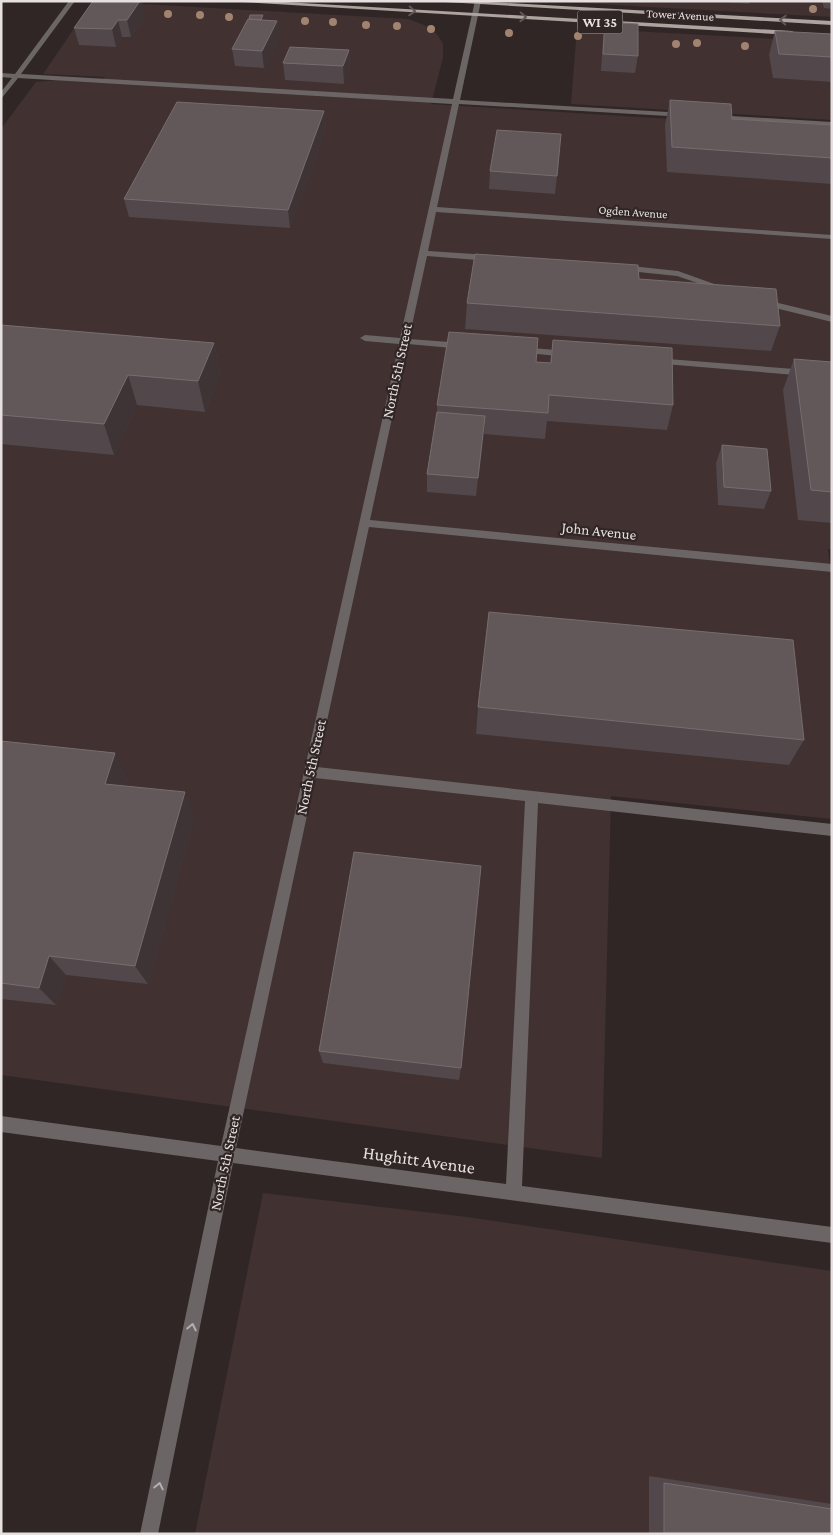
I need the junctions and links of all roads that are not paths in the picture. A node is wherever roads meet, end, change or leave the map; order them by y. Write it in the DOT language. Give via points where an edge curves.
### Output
graph roads {
  1 [pos="72,1"];
  2 [pos="228,1"];
  3 [pos="431,1"];
  4 [pos="477,7"];
  5 [pos="832,23"];
  6 [pos="802,33"];
  7 [pos="1,74"];
  8 [pos="17,76"];
  9 [pos="1,96"];
  10 [pos="456,101"];
  11 [pos="697,116"];
  12 [pos="707,116"];
  13 [pos="832,124"];
  14 [pos="432,209"];
  15 [pos="832,237"];
  16 [pos="423,253"];
  17 [pos="500,259"];
  18 [pos="608,267"];
  19 [pos="733,292"];
  20 [pos="752,299"];
  21 [pos="832,319"];
  22 [pos="365,338"];
  23 [pos="404,341"];
  24 [pos="473,346"];
  25 [pos="513,350"];
  26 [pos="583,355"];
  27 [pos="642,360"];
  28 [pos="832,375"];
  29 [pos="364,523"];
  30 [pos="832,568"];
  31 [pos="310,772"];
  32 [pos="532,796"];
  33 [pos="832,830"];
  34 [pos="1,1124"];
  35 [pos="227,1154"];
  36 [pos="514,1193"];
  37 [pos="832,1236"];
  38 [pos="149,1534"];
  1 -- 8 [label="street"];
  2 -- 4 [label="main road, Tower Avenue / WI 35, one-way"];
  3 -- 4 [label="main road, Tower Avenue / WI 35"];
  5 -- 4 [label="main road, Tower Avenue / WI 35, one-way"];
  4 -- 6 [label="main road, Tower Avenue / WI 35, one-way"];
  4 -- 10 [label="street, North 5th Street"];
  7 -- 8 [label="street"];
  8 -- 9 [label="street"];
  8 -- 10 [label="street"];
  10 -- 11 [label="street"];
  10 -- 14 [label="street, North 5th Street"];
  12 -- 13 [label="street"];
  14 -- 15 [label="street, Ogden Avenue"];
  14 -- 16 [label="street, North 5th Street"];
  16 -- 17 [label="street"];
  16 -- 23 [label="street, North 5th Street"];
  18 -- 19 [label="street" via="678,274"];
  20 -- 21 [label="street"];
  22 -- 23 [label="street"];
  23 -- 24 [label="street"];
  23 -- 29 [label="street, North 5th Street"];
  25 -- 26 [label="street"];
  27 -- 28 [label="street"];
  29 -- 30 [label="street, John Avenue"];
  29 -- 31 [label="street, North 5th Street"];
  31 -- 32 [label="street"];
  31 -- 35 [label="street, North 5th Street"];
  32 -- 33 [label="street"];
  32 -- 36 [label="street"];
  34 -- 35 [label="street, Hughitt Avenue"];
  35 -- 36 [label="street, Hughitt Avenue"];
  38 -- 35 [label="street, North 5th Street, one-way"];
  36 -- 37 [label="street, Hughitt Avenue"];
}
